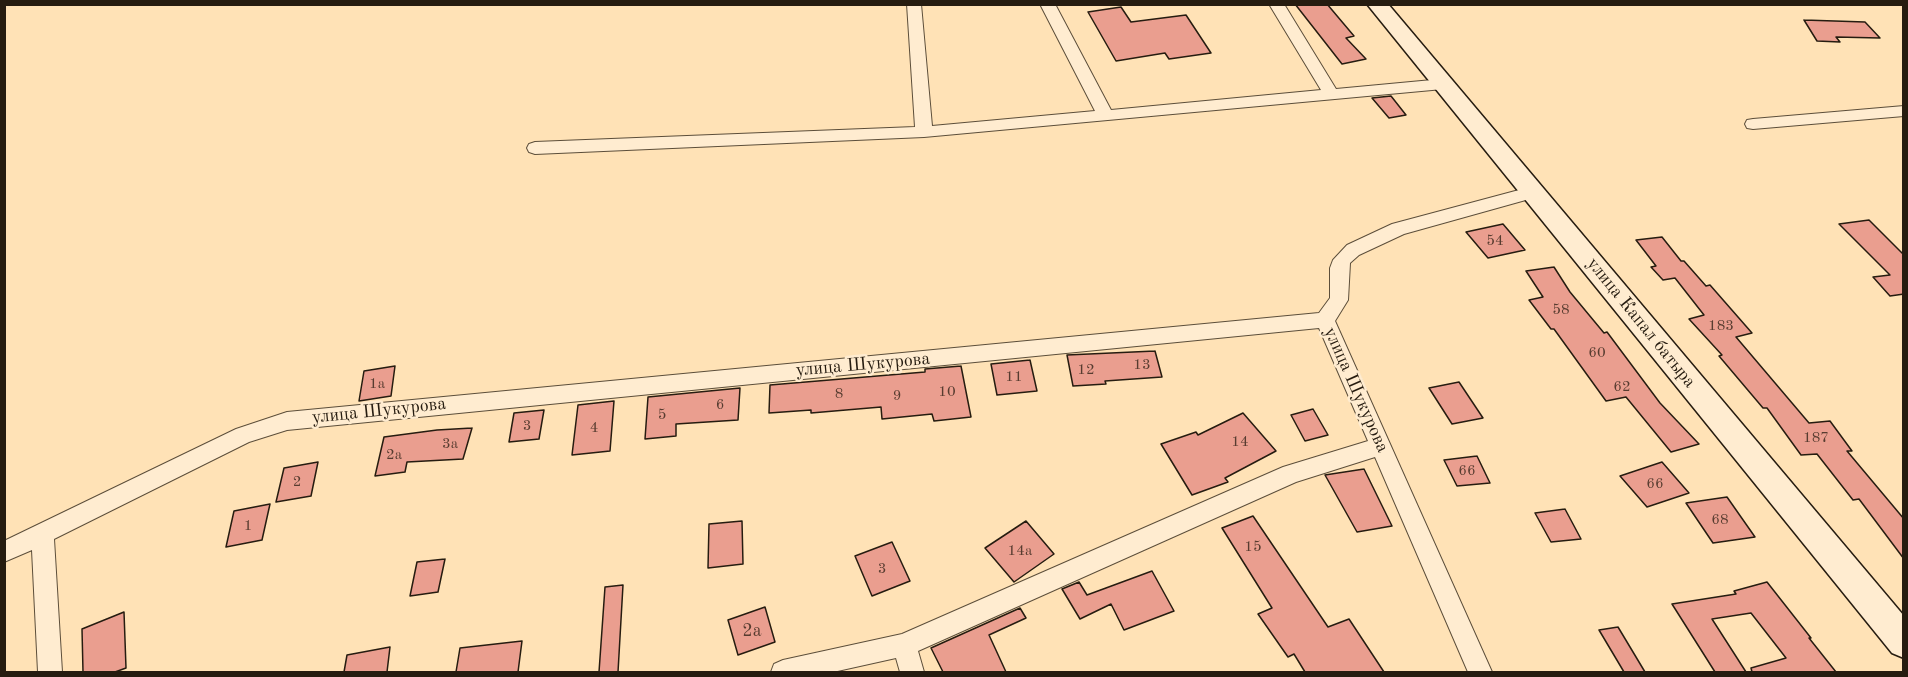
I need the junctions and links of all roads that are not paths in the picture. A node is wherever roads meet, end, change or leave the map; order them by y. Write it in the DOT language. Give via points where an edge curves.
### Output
graph roads {
  1 [pos="914,4"];
  2 [pos="1047,4"];
  3 [pos="1275,4"];
  4 [pos="1377,4"];
  5 [pos="1443,84"];
  6 [pos="1331,94"];
  7 [pos="1904,111"];
  8 [pos="1105,114"];
  9 [pos="1753,124"];
  10 [pos="924,132"];
  11 [pos="535,148"];
  12 [pos="1534,192"];
  13 [pos="1325,320"];
  14 [pos="1381,446"];
  15 [pos="42,534"];
  16 [pos="4,552"];
  17 [pos="1904,642"];
  18 [pos="904,645"];
  19 [pos="50,672"];
  20 [pos="783,672"];
  21 [pos="912,672"];
  22 [pos="1480,672"];
  1 -- 10 [label="street"];
  2 -- 8 [label="street"];
  3 -- 6 [label="street"];
  4 -- 5 [label="main road, улица Капал батыра"];
  5 -- 6 [label="street"];
  5 -- 12 [label="main road, улица Капал батыра"];
  6 -- 8 [label="street"];
  7 -- 9 [label="street"];
  8 -- 10 [label="street"];
  10 -- 11 [label="street"];
  12 -- 13 [label="street" via="1398,229 1353,250 1342,260 1339,300"];
  12 -- 17 [label="main road, улица Капал батыра"];
  13 -- 14 [label="street, улица Шукурова"];
  13 -- 15 [label="street, улица Шукурова" via="287,421 243,435"];
  14 -- 18 [label="street" via="1292,474"];
  14 -- 22 [label="street, улица Шукурова"];
  15 -- 16 [label="street, улица Шукурова"];
  15 -- 19 [label="street"];
  18 -- 20 [label="street"];
  18 -- 21 [label="street"];
}
